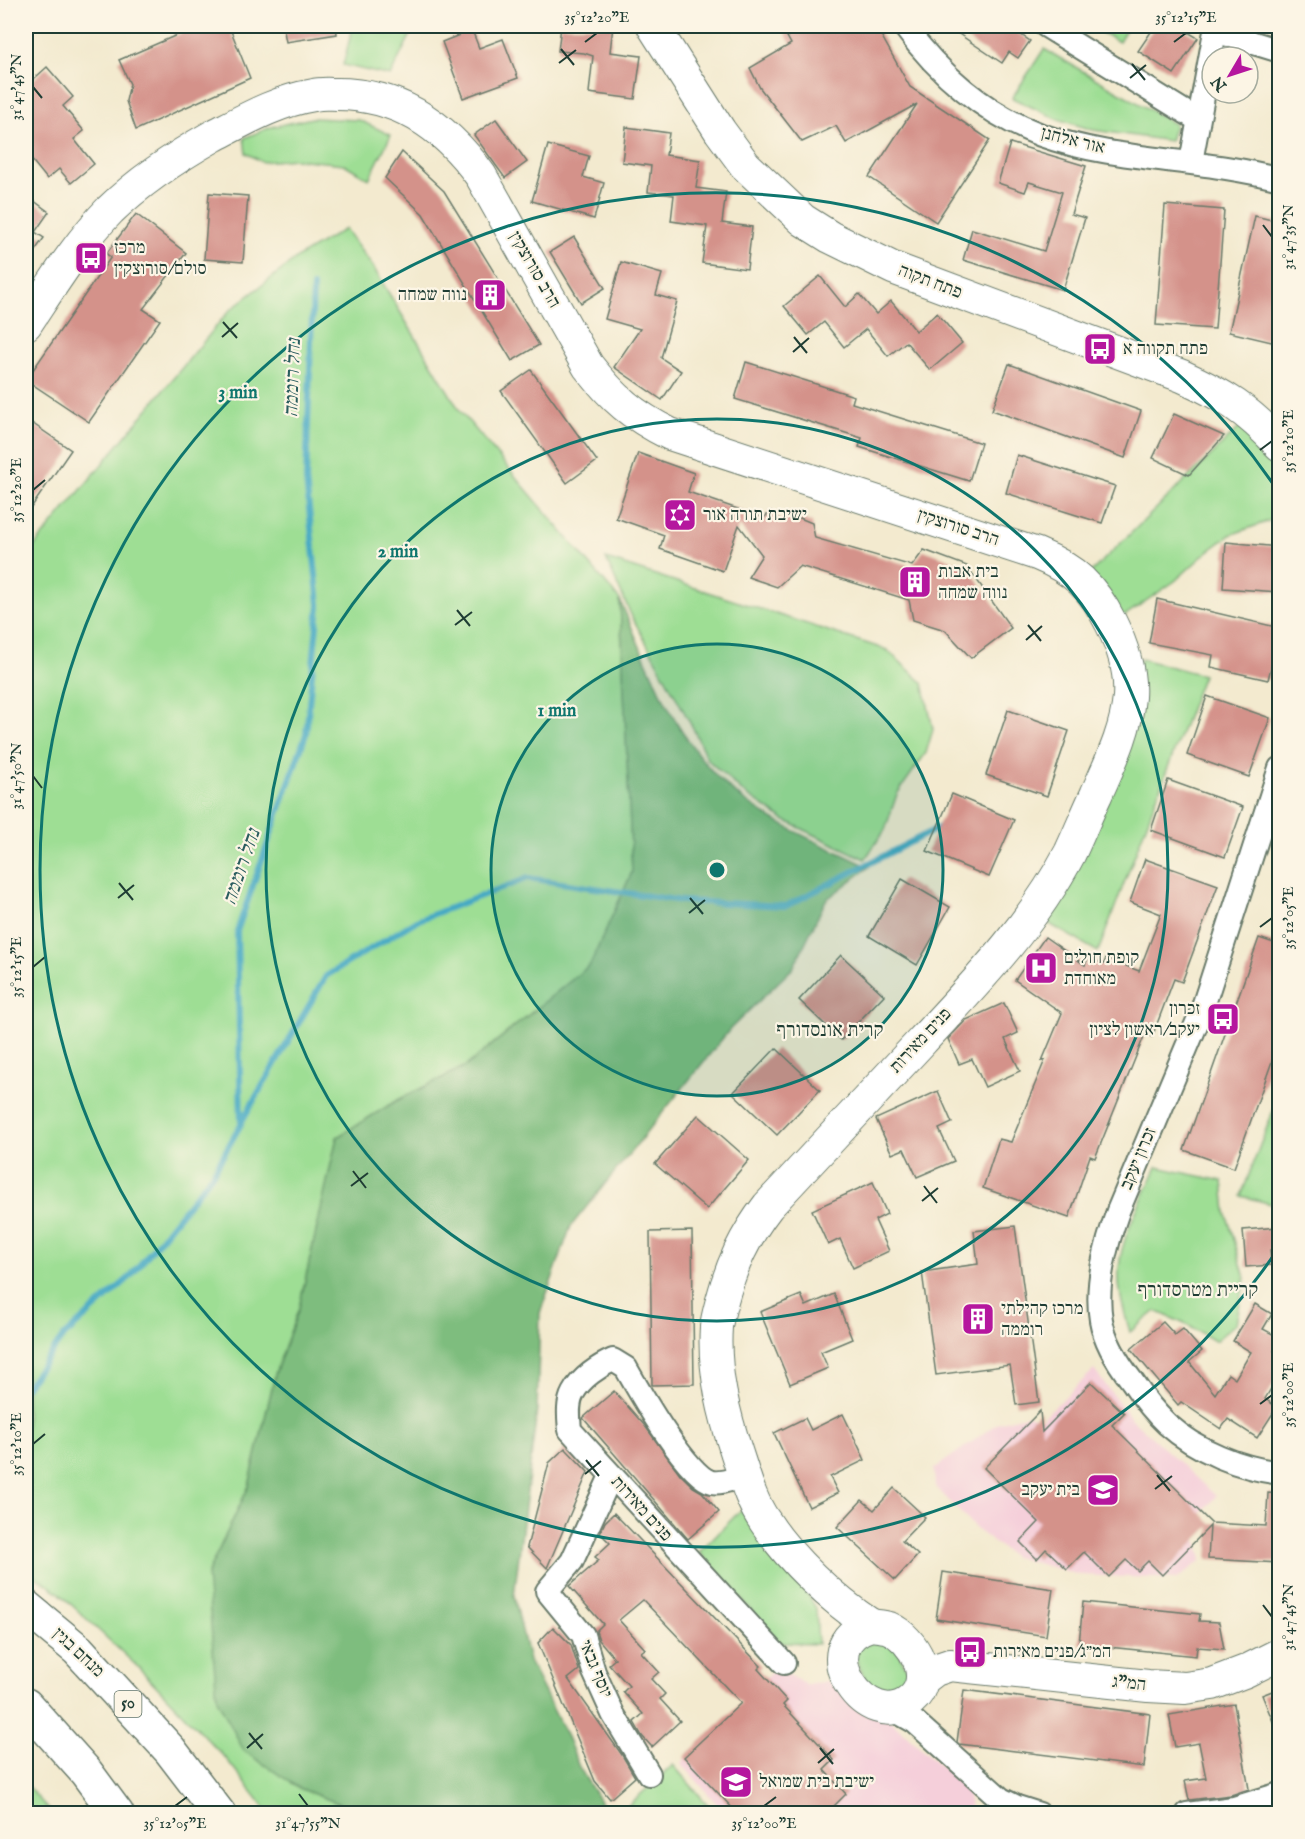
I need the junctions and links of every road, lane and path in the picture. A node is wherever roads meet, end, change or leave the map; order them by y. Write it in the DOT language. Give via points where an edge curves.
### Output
graph roads {
  1 [pos="653,26"];
  2 [pos="904,26"];
  3 [pos="1046,26"];
  4 [pos="1215,28"];
  5 [pos="1280,51"];
  6 [pos="1198,120"];
  7 [pos="1191,162"];
  8 [pos="1280,179"];
  9 [pos="26,324"];
  10 [pos="1280,445"];
  11 [pos="1098,601"];
  12 [pos="1280,768"];
  13 [pos="1280,1473"];
  14 [pos="611,1476"];
  15 [pos="744,1476"];
  16 [pos="829,1594"];
  17 [pos="26,1607"];
  18 [pos="871,1625"];
  19 [pos="844,1646"];
  20 [pos="910,1647"];
  21 [pos="1280,1654"];
  22 [pos="784,1663"];
  23 [pos="972,1667"];
  24 [pos="920,1686"];
  25 [pos="26,1705"];
  26 [pos="892,1709"];
  27 [pos="931,1737"];
  28 [pos="649,1774"];
  29 [pos="1280,1794"];
  30 [pos="117,1814"];
  31 [pos="219,1814"];
  32 [pos="1040,1814"];
  33 [pos="1187,1814"];
  1 -- 10 [label="street, פתח תקוה" via="745,165 803,220 893,268 1211,389 1239,405"];
  2 -- 7 [label="street, אור אלחנן" via="946,75 1011,121 1042,135 1096,149"];
  3 -- 6 [label="street"];
  4 -- 5 [label="street"];
  4 -- 6 [label="street"];
  6 -- 7 [label="street"];
  7 -- 8 [label="street, אור אלחנן"];
  9 -- 11 [label="street, הרב סורוצקין" via="87,235 110,210 170,161 278,104 316,94 388,100 423,118 467,156 482,176 588,366 625,408 670,434 1047,558 1077,575"];
  11 -- 15 [label="street, פנים מאירות" via="1120,643 1129,694 1126,720 1115,752 1069,854 1002,953 768,1206 736,1256 716,1325 717,1373 727,1424"];
  12 -- 13 [label="street, זכרון יעקב" via="1201,1013 1108,1240 1100,1298 1101,1320 1109,1346 1139,1392 1167,1424 1213,1453 1245,1466"];
  14 -- 15 [label="street, פנים מאירות" via="570,1430 568,1413 573,1393 600,1365 613,1360 626,1368 682,1457 701,1478 714,1483"];
  14 -- 22 [label="street, פנים מאירות"];
  14 -- 28 [label="street, יוסף גבאי" via="572,1561 547,1591 583,1635 613,1714"];
  15 -- 16 [label="street, פנים מאירות" via="764,1521"];
  16 -- 18 [label="street, פנים מאירות"];
  16 -- 19 [label="street, פנים מאירות"];
  17 -- 31 [label="highway, מנחם בגין / 50" via="78,1650 170,1750"];
  18 -- 19 [label="street" via="850,1636"];
  18 -- 20 [label="street" via="891,1629"];
  19 -- 26 [label="street" via="841,1657 848,1680 869,1704"];
  20 -- 23 [label="street, המ\"ג"];
  20 -- 24 [label="street" via="920,1662"];
  21 -- 23 [label="street, המ\"ג" via="1212,1684 1185,1688"];
  23 -- 24 [label="street, המ\"ג" via="942,1667 929,1673"];
  24 -- 26 [label="street" via="913,1699"];
  24 -- 27 [label="street" via="920,1712"];
  25 -- 30 [label="highway" via="86,1772"];
  26 -- 27 [label="street"];
  27 -- 32 [label="street" via="1001,1799"];
  29 -- 33 [label="street" via="1234,1808"];
}
